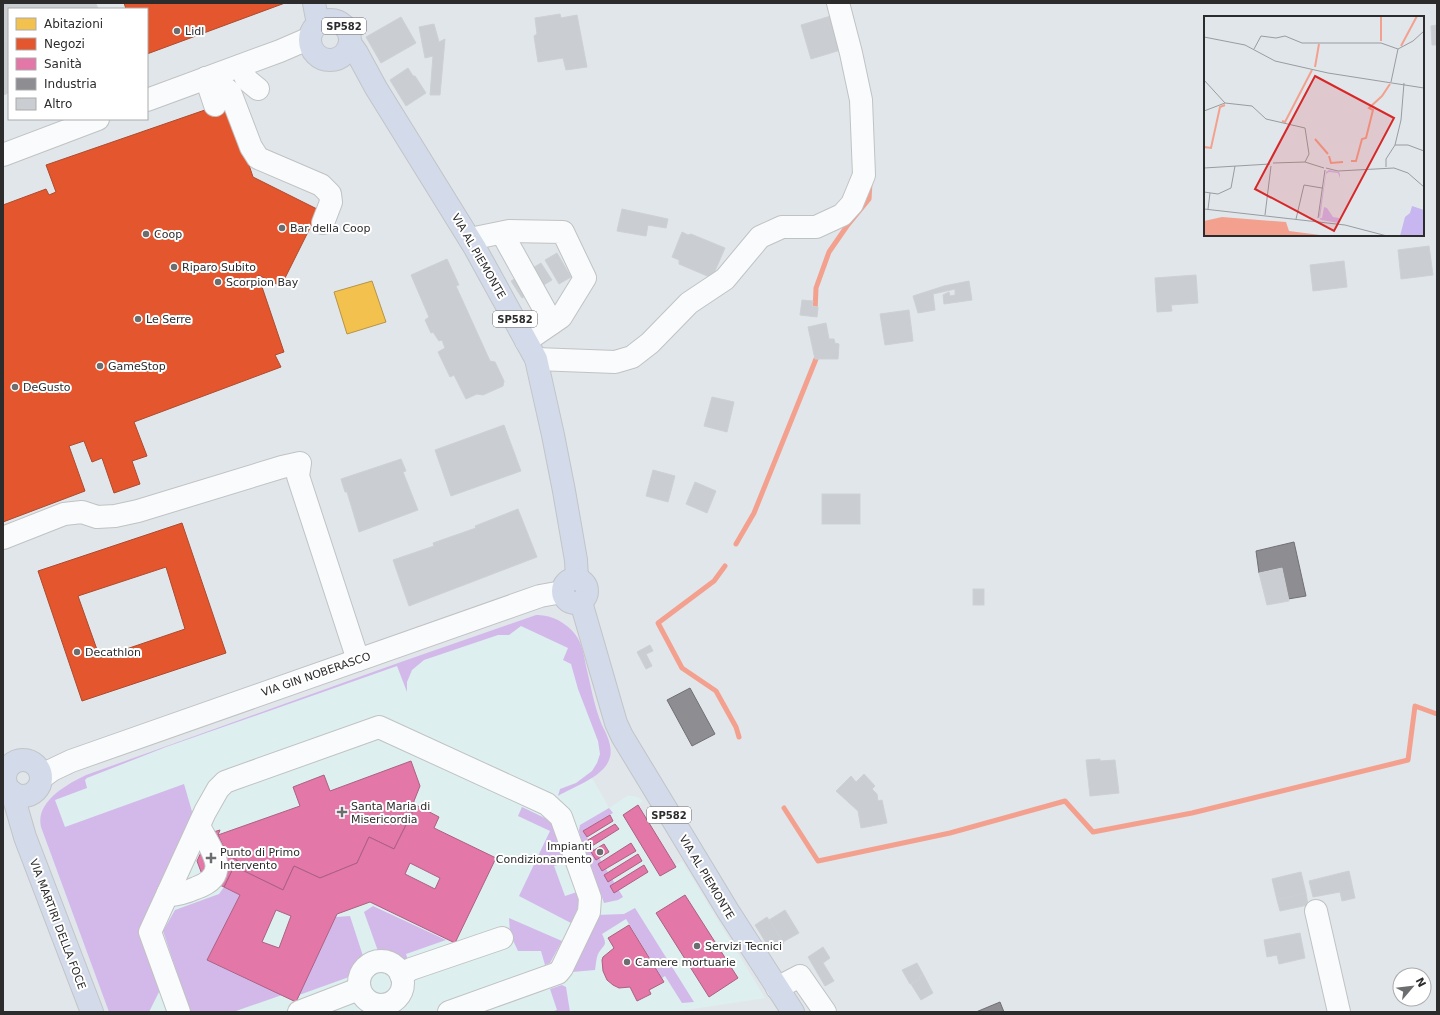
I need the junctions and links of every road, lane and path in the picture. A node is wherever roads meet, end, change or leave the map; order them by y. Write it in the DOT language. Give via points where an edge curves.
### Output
graph roads {
  1 [pos="838,3"];
  2 [pos="319,23"];
  3 [pos="344,51"];
  4 [pos="240,66"];
  5 [pos="206,78"];
  6 [pos="258,89"];
  7 [pos="148,100"];
  8 [pos="215,105"];
  9 [pos="95,120"];
  10 [pos="3,155"];
  11 [pos="322,222"];
  12 [pos="502,233"];
  13 [pos="470,239"];
  14 [pos="552,323"];
  15 [pos="531,350"];
  16 [pos="3,538"];
  17 [pos="570,586"];
  18 [pos="358,660"];
  19 [pos="18,773"];
  20 [pos="199,826"];
  21 [pos="168,893"];
  22 [pos="1316,910"];
  23 [pos="502,938"];
  24 [pos="401,975"];
  25 [pos="777,988"];
  26 [pos="360,990"];
  27 [pos="175,1002"];
  28 [pos="92,1012"];
  29 [pos="161,1012"];
  30 [pos="298,1012"];
  31 [pos="450,1012"];
  32 [pos="793,1012"];
  33 [pos="825,1012"];
  34 [pos="1339,1012"];
  1 -- 15 [label="street" via="861,100 864,174 852,204 842,215 816,227 782,227 760,237 725,279 689,303 650,343 632,357 615,362"];
  2 -- 3 [label="main road, SP582" via="340,22 346,27 350,35"];
  2 -- 3 [label="main road" via="320,58 330,60"];
  2 -- 4 [label="street" via="280,51"];
  3 -- 13 [label="main road, VIA AL PIEMONTE / SP582" via="376,88"];
  4 -- 5 [label="street"];
  4 -- 6 [label="street" via="247,80"];
  5 -- 7 [label="street"];
  5 -- 8 [label="street"];
  5 -- 11 [label="street" via="216,80 230,92 251,148 258,158 321,185 330,194 331,202"];
  9 -- 10 [label="street"];
  12 -- 13 [label="street"];
  12 -- 14 [label="street"];
  12 -- 14 [label="street" via="563,232 585,278 560,317"];
  13 -- 15 [label="main road, VIA AL PIEMONTE / SP582"];
  14 -- 15 [label="street"];
  15 -- 17 [label="main road, VIA AL PIEMONTE / SP582" via="553,435 576,560"];
  16 -- 18 [label="street" via="64,514 82,512 97,517 138,511 300,463 298,476"];
  17 -- 18 [label="street, VIA GIN NOBERASCO"];
  17 -- 25 [label="main road, VIA AL PIEMONTE / SP582" via="581,581 586,588 586,596 581,602 619,730"];
  18 -- 19 [label="street, VIA GIN NOBERASCO" via="71,761 52,770"];
  19 -- 28 [label="main road, VIA MARTIRI DELLA FOCE" via="25,837"];
  20 -- 21 [label="street"];
  20 -- 21 [label="street" via="216,857 218,868 212,881 177,895"];
  20 -- 31 [label="street" via="218,789 225,782 379,727 547,804 561,818 590,898 589,912 558,973"];
  21 -- 27 [label="street" via="150,932"];
  22 -- 34 [label="street"];
  23 -- 24 [label="street"];
  24 -- 26 [label="street" via="391,964 379,961 366,966 359,977"];
  24 -- 26 [label="street" via="403,982 400,995 390,1004 379,1006 367,1001"];
  25 -- 32 [label="main road, VIA AL PIEMONTE / SP582"];
  25 -- 33 [label="street" via="800,976"];
  26 -- 30 [label="street"];
  27 -- 29 [label="street"];
}
